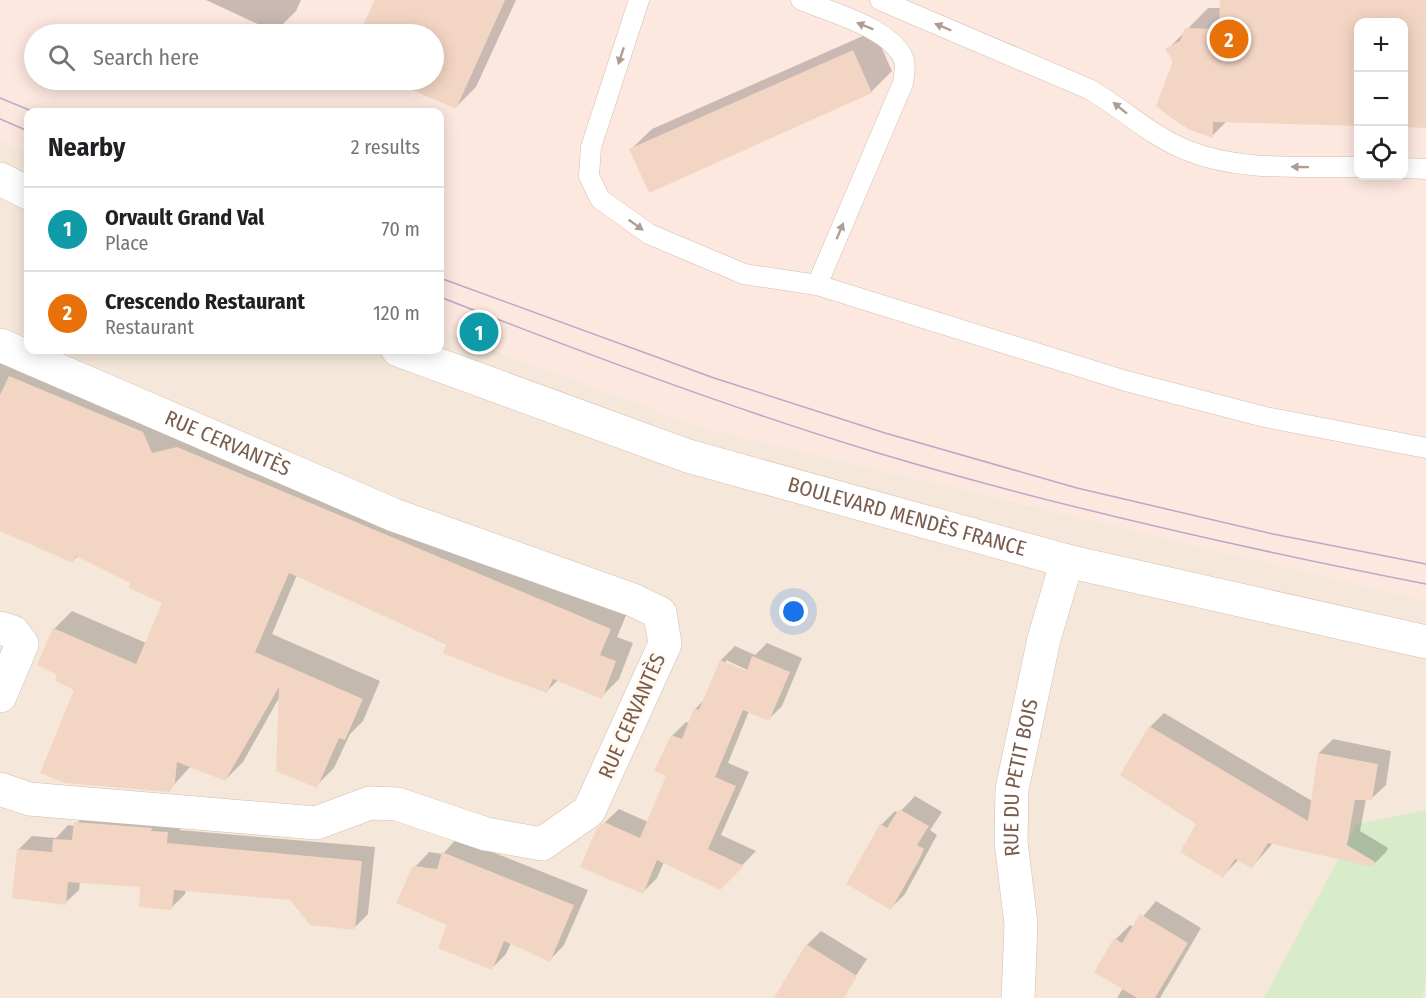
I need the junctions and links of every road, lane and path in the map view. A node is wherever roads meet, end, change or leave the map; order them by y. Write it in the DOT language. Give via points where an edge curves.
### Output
graph roads {
  1 [pos="639,0"];
  2 [pos="801,0"];
  3 [pos="880,0"];
  4 [pos="1354,167"];
  5 [pos="1408,168"];
  6 [pos="1426,169"];
  7 [pos="0,179"];
  8 [pos="24,191"];
  9 [pos="817,285"];
  10 [pos="0,345"];
  11 [pos="409,354"];
  12 [pos="1426,448"];
  13 [pos="1067,561"];
  14 [pos="0,627"];
  15 [pos="1426,642"];
  16 [pos="0,696"];
  17 [pos="0,789"];
  18 [pos="1018,998"];
  1 -- 9 [label="lane, one-way" via="591,147 589,176 600,199 649,234 744,273"];
  9 -- 2 [label="lane, one-way" via="903,83 904,61 896,46 879,32"];
  4 -- 3 [label="lane, one-way" via="1249,166 1184,150 1135,122 1118,105 1089,88"];
  5 -- 6 [label="lane"];
  7 -- 8 [label="street"];
  9 -- 12 [label="lane" via="1138,384 1265,417"];
  10 -- 17 [label="street, RUE CERVANTÈS" via="394,515 633,600 660,613 665,644 589,812 542,844 486,834 397,804 370,803 316,823 29,799"];
  11 -- 13 [label="street, BOULEVARD MENDÈS FRANCE" via="688,456"];
  13 -- 15 [label="street, BOULEVARD MENDÈS FRANCE"];
  13 -- 18 [label="street, RUE DU PETIT BOIS" via="1044,639 1012,789 1011,842 1021,924"];
  14 -- 16 [label="street" via="13,632 22,644"];
}
